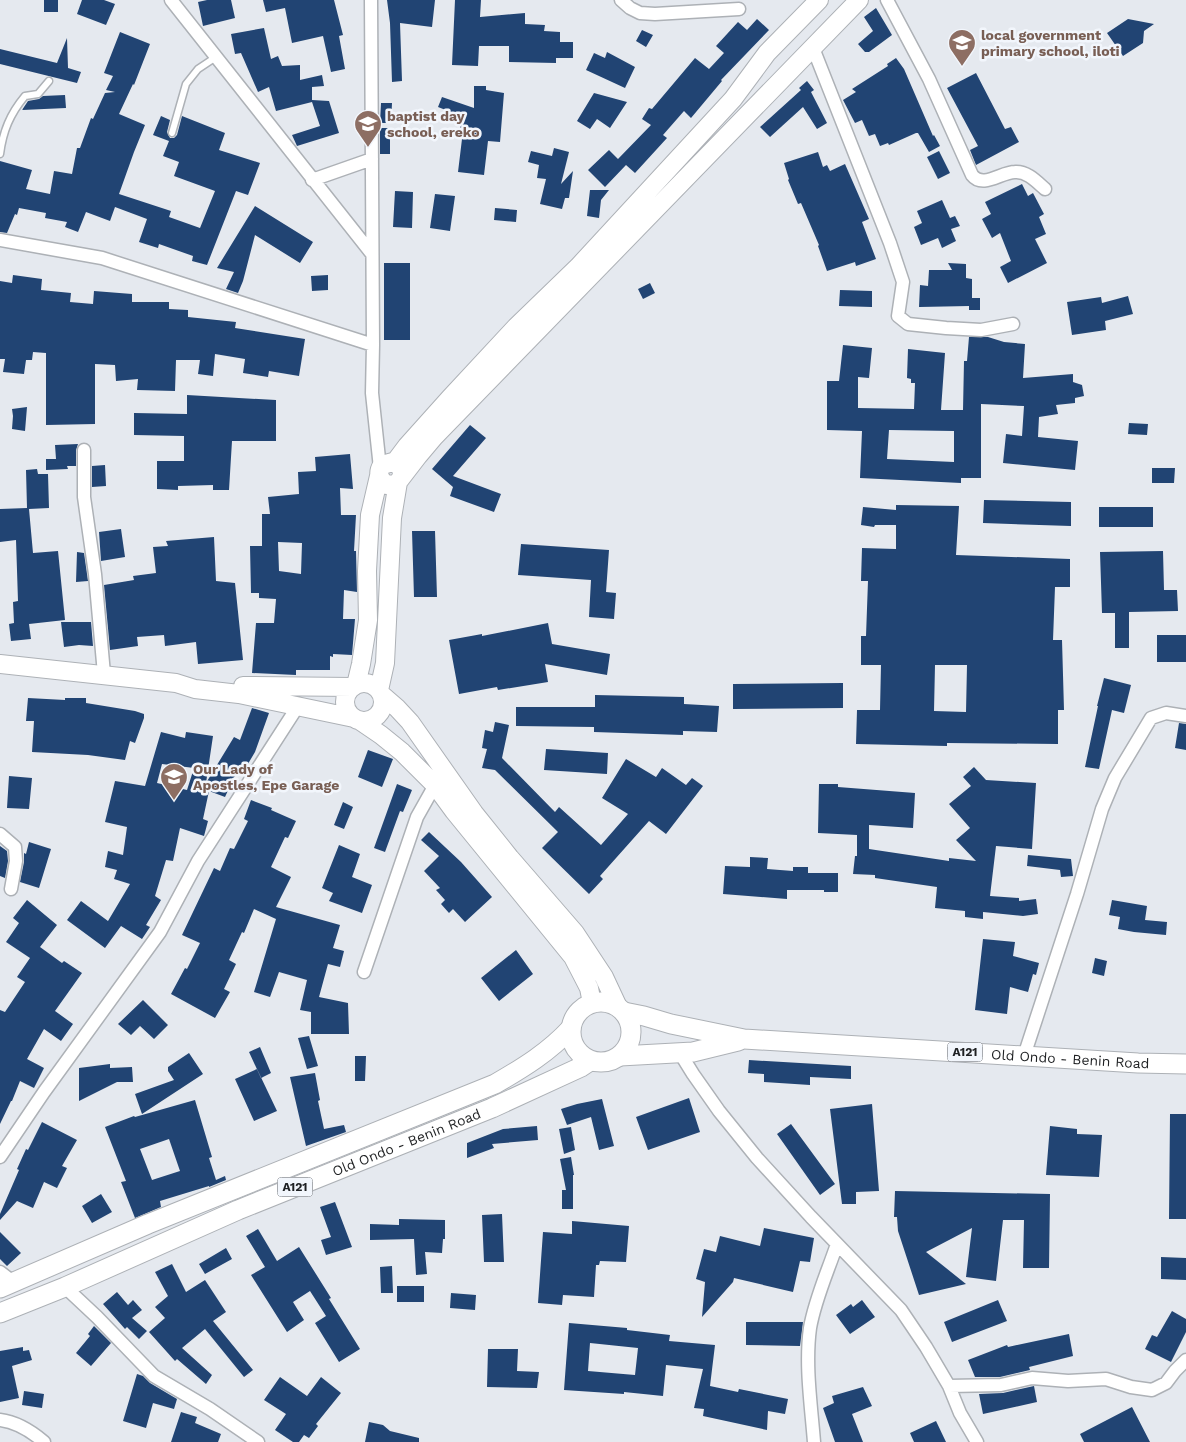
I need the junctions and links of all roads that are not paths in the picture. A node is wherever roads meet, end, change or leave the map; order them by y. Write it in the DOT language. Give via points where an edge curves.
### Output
graph roads {
  1 [pos="171,0"];
  2 [pos="371,0"];
  3 [pos="621,0"];
  4 [pos="819,0"];
  5 [pos="860,0"];
  6 [pos="887,0"];
  7 [pos="739,9"];
  8 [pos="813,48"];
  9 [pos="216,58"];
  10 [pos="50,81"];
  11 [pos="172,133"];
  12 [pos="0,154"];
  13 [pos="372,159"];
  14 [pos="312,180"];
  15 [pos="1045,189"];
  16 [pos="0,240"];
  17 [pos="372,254"];
  18 [pos="1013,324"];
  19 [pos="373,345"];
  20 [pos="84,450"];
  21 [pos="391,473"];
  22 [pos="0,664"];
  23 [pos="104,674"];
  24 [pos="176,683"];
  25 [pos="354,686"];
  26 [pos="380,693"];
  27 [pos="298,706"];
  28 [pos="1186,716"];
  29 [pos="357,719"];
  30 [pos="435,785"];
  31 [pos="0,834"];
  32 [pos="11,889"];
  33 [pos="364,972"];
  34 [pos="592,1003"];
  35 [pos="621,1009"];
  36 [pos="571,1028"];
  37 [pos="744,1039"];
  38 [pos="680,1053"];
  39 [pos="620,1056"];
  40 [pos="1024,1056"];
  41 [pos="590,1061"];
  42 [pos="1186,1064"];
  43 [pos="0,1157"];
  44 [pos="837,1244"];
  45 [pos="4,1281"];
  46 [pos="65,1287"];
  47 [pos="0,1313"];
  48 [pos="1186,1360"];
  49 [pos="949,1386"];
  50 [pos="0,1420"];
  51 [pos="44,1442"];
  52 [pos="258,1442"];
  53 [pos="814,1442"];
  54 [pos="977,1442"];
  1 -- 9 [label="street"];
  2 -- 13 [label="street"];
  3 -- 7 [label="street" via="640,13"];
  4 -- 21 [label="street" via="767,53 733,99 578,267 516,327 407,446"];
  5 -- 8 [label="street"];
  6 -- 15 [label="street" via="929,79 976,180 982,182 1016,171 1031,177"];
  8 -- 18 [label="street" via="904,282 898,316 908,324 946,328 980,330"];
  8 -- 21 [label="street" via="434,437"];
  9 -- 11 [label="lane" via="198,70 186,84"];
  9 -- 14 [label="street"];
  10 -- 12 [label="lane" via="38,94 25,96 17,105 3,134"];
  13 -- 14 [label="street"];
  13 -- 17 [label="street"];
  14 -- 17 [label="street"];
  16 -- 19 [label="street" via="102,258"];
  17 -- 19 [label="street"];
  19 -- 21 [label="street" via="372,393"];
  20 -- 23 [label="street" via="84,498"];
  21 -- 25 [label="street" via="370,515 368,620"];
  21 -- 26 [label="street" via="385,663"];
  22 -- 23 [label="street"];
  23 -- 24 [label="street"];
  24 -- 25 [label="street" via="260,687"];
  24 -- 27 [label="street"];
  25 -- 26 [label="street" via="368,684"];
  25 -- 29 [label="street" via="345,703"];
  26 -- 29 [label="street" via="382,707 376,716"];
  26 -- 35 [label="street" via="410,722 486,828 575,933"];
  27 -- 29 [label="street"];
  27 -- 43 [label="street" via="198,861 160,932"];
  28 -- 40 [label="street" via="1166,713 1151,718 1115,778 1102,809"];
  29 -- 30 [label="street" via="382,734"];
  30 -- 33 [label="street" via="417,817"];
  30 -- 34 [label="street" via="573,957 589,988"];
  31 -- 32 [label="street" via="15,847"];
  34 -- 35 [label="main road, Old Ondo - Benin Road" via="610,1003"];
  34 -- 36 [label="main road, Old Ondo - Benin Road" via="578,1013"];
  35 -- 37 [label="main road, Old Ondo - Benin Road / A121" via="671,1024"];
  35 -- 39 [label="main road" via="632,1030 627,1049"];
  36 -- 41 [label="main road" via="575,1048"];
  36 -- 45 [label="main road, Old Ondo - Benin Road / A121" via="558,1043 495,1084"];
  37 -- 38 [label="main road, Old Ondo - Benin Road / A121"];
  37 -- 40 [label="main road, Old Ondo - Benin Road / A121"];
  38 -- 39 [label="main road, Old Ondo - Benin Road / A121"];
  38 -- 44 [label="street" via="703,1089 757,1158"];
  39 -- 41 [label="main road, Old Ondo - Benin Road" via="606,1063"];
  40 -- 42 [label="main road, Old Ondo - Benin Road / A121"];
  41 -- 46 [label="main road, Old Ondo - Benin Road / A121" via="492,1108 238,1210"];
  44 -- 49 [label="street" via="901,1310"];
  44 -- 53 [label="street" via="810,1328 808,1370"];
  46 -- 47 [label="main road, Old Ondo - Benin Road / A121"];
  46 -- 52 [label="street" via="154,1376"];
  48 -- 49 [label="street" via="1166,1383 1152,1390 1106,1379 1068,1381 1032,1378 1001,1385"];
  49 -- 54 [label="street"];
  50 -- 51 [label="street" via="30,1430"];
}
